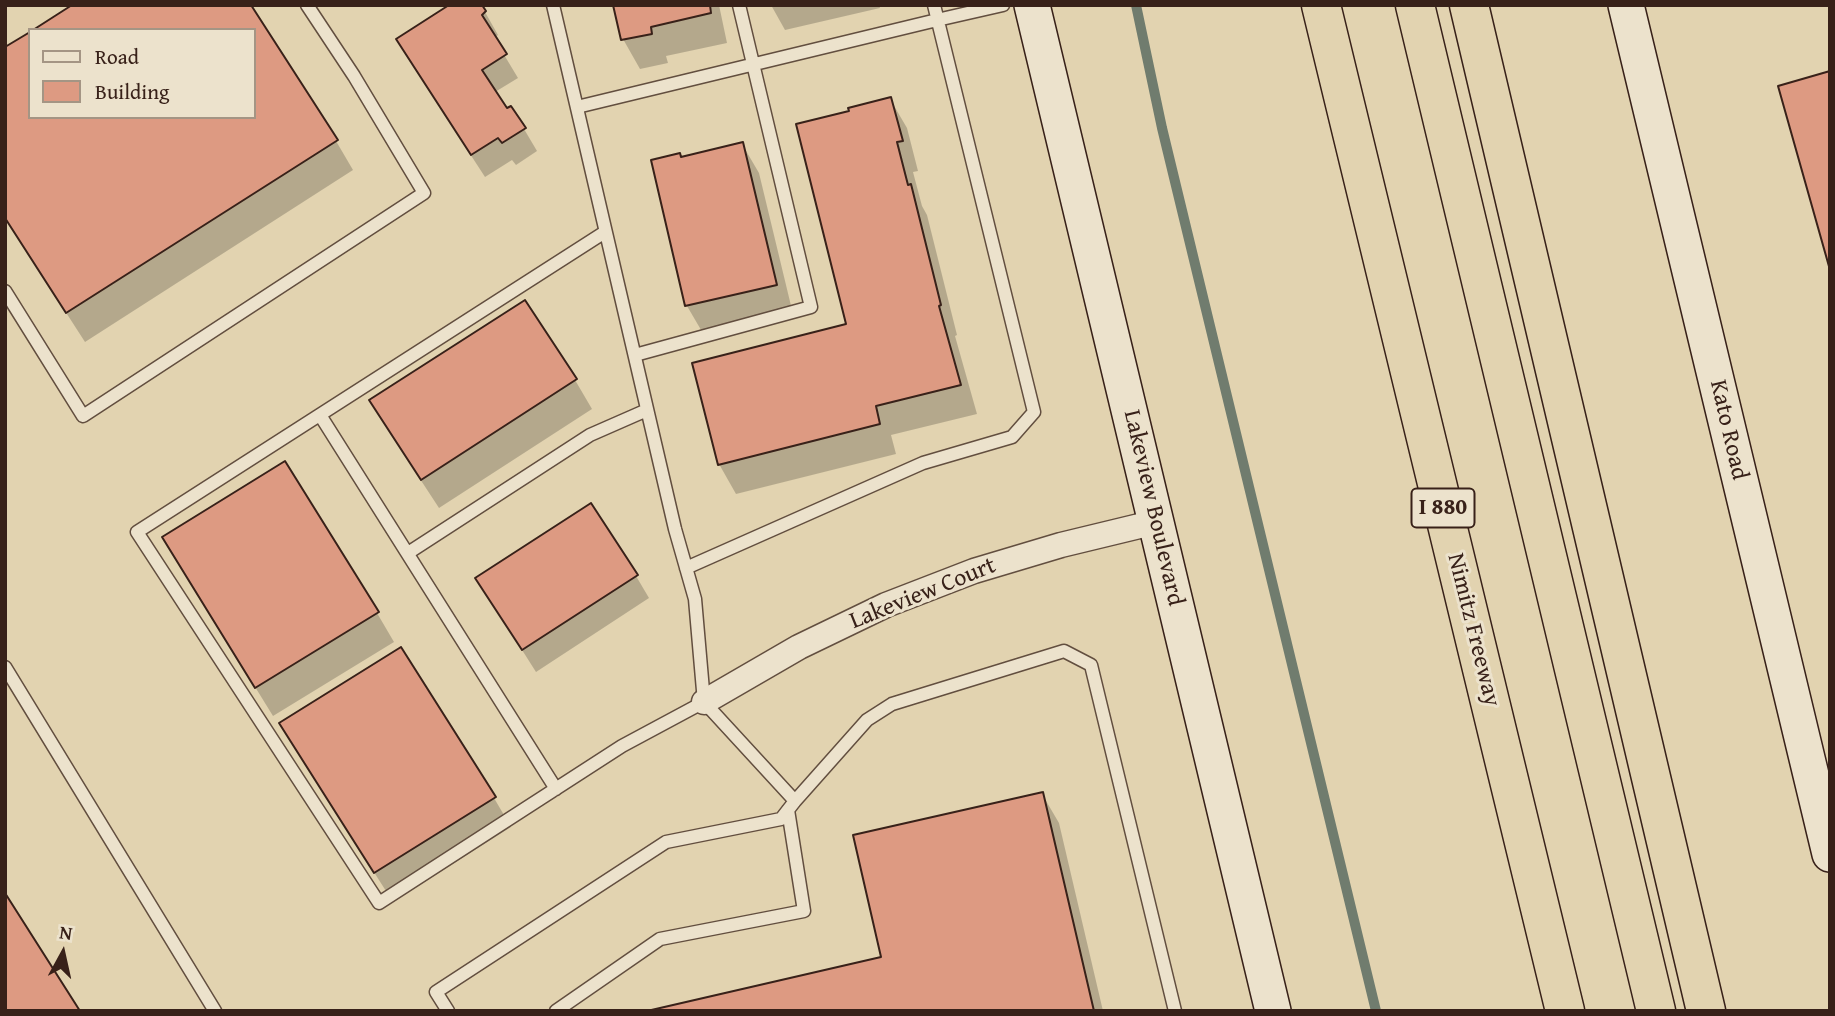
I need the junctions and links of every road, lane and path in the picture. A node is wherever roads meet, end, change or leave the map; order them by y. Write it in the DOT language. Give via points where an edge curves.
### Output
graph roads {
  1 [pos="307,5"];
  2 [pos="553,5"];
  3 [pos="738,5"];
  4 [pos="934,5"];
  5 [pos="1003,5"];
  6 [pos="1032,5"];
  7 [pos="1321,5"];
  8 [pos="1415,5"];
  9 [pos="1469,5"];
  10 [pos="1626,5"];
  11 [pos="937,20"];
  12 [pos="753,65"];
  13 [pos="577,107"];
  14 [pos="606,232"];
  15 [pos="5,291"];
  16 [pos="635,355"];
  17 [pos="648,410"];
  18 [pos="320,415"];
  19 [pos="1156,522"];
  20 [pos="408,553"];
  21 [pos="686,568"];
  22 [pos="5,667"];
  23 [pos="704,702"];
  24 [pos="556,789"];
  25 [pos="792,805"];
  26 [pos="1830,854"];
  27 [pos="215,1011"];
  28 [pos="448,1011"];
  29 [pos="556,1011"];
  30 [pos="1175,1011"];
  31 [pos="1273,1011"];
  32 [pos="1565,1011"];
  33 [pos="1656,1011"];
  34 [pos="1706,1011"];
  1 -- 15 [label="lane" via="424,193 83,416"];
  2 -- 13 [label="lane"];
  3 -- 12 [label="lane"];
  4 -- 11 [label="lane"];
  5 -- 11 [label="lane"];
  6 -- 19 [label="street, Lakeview Boulevard"];
  7 -- 32 [label="highway, Nimitz Freeway / I 880"];
  8 -- 33 [label="highway"];
  9 -- 34 [label="highway"];
  10 -- 26 [label="street, Kato Road"];
  11 -- 12 [label="lane"];
  11 -- 21 [label="lane" via="1034,412 1012,437 923,463"];
  12 -- 13 [label="lane"];
  12 -- 16 [label="lane" via="811,307"];
  13 -- 14 [label="lane"];
  14 -- 16 [label="lane"];
  14 -- 18 [label="lane"];
  16 -- 17 [label="lane"];
  17 -- 20 [label="lane" via="590,435"];
  17 -- 21 [label="lane"];
  18 -- 20 [label="lane"];
  18 -- 24 [label="lane" via="137,532 379,903"];
  19 -- 23 [label="street, Lakeview Court" via="974,571 886,605 799,647"];
  19 -- 31 [label="street, Lakeview Boulevard"];
  20 -- 24 [label="lane"];
  21 -- 23 [label="lane" via="695,599"];
  22 -- 27 [label="lane"];
  23 -- 24 [label="lane" via="622,746"];
  23 -- 25 [label="lane"];
  25 -- 28 [label="lane" via="781,819 666,842 436,992"];
  25 -- 29 [label="lane" via="804,911 660,939"];
  25 -- 30 [label="lane" via="867,720 892,704 1064,651 1091,665"];
}
